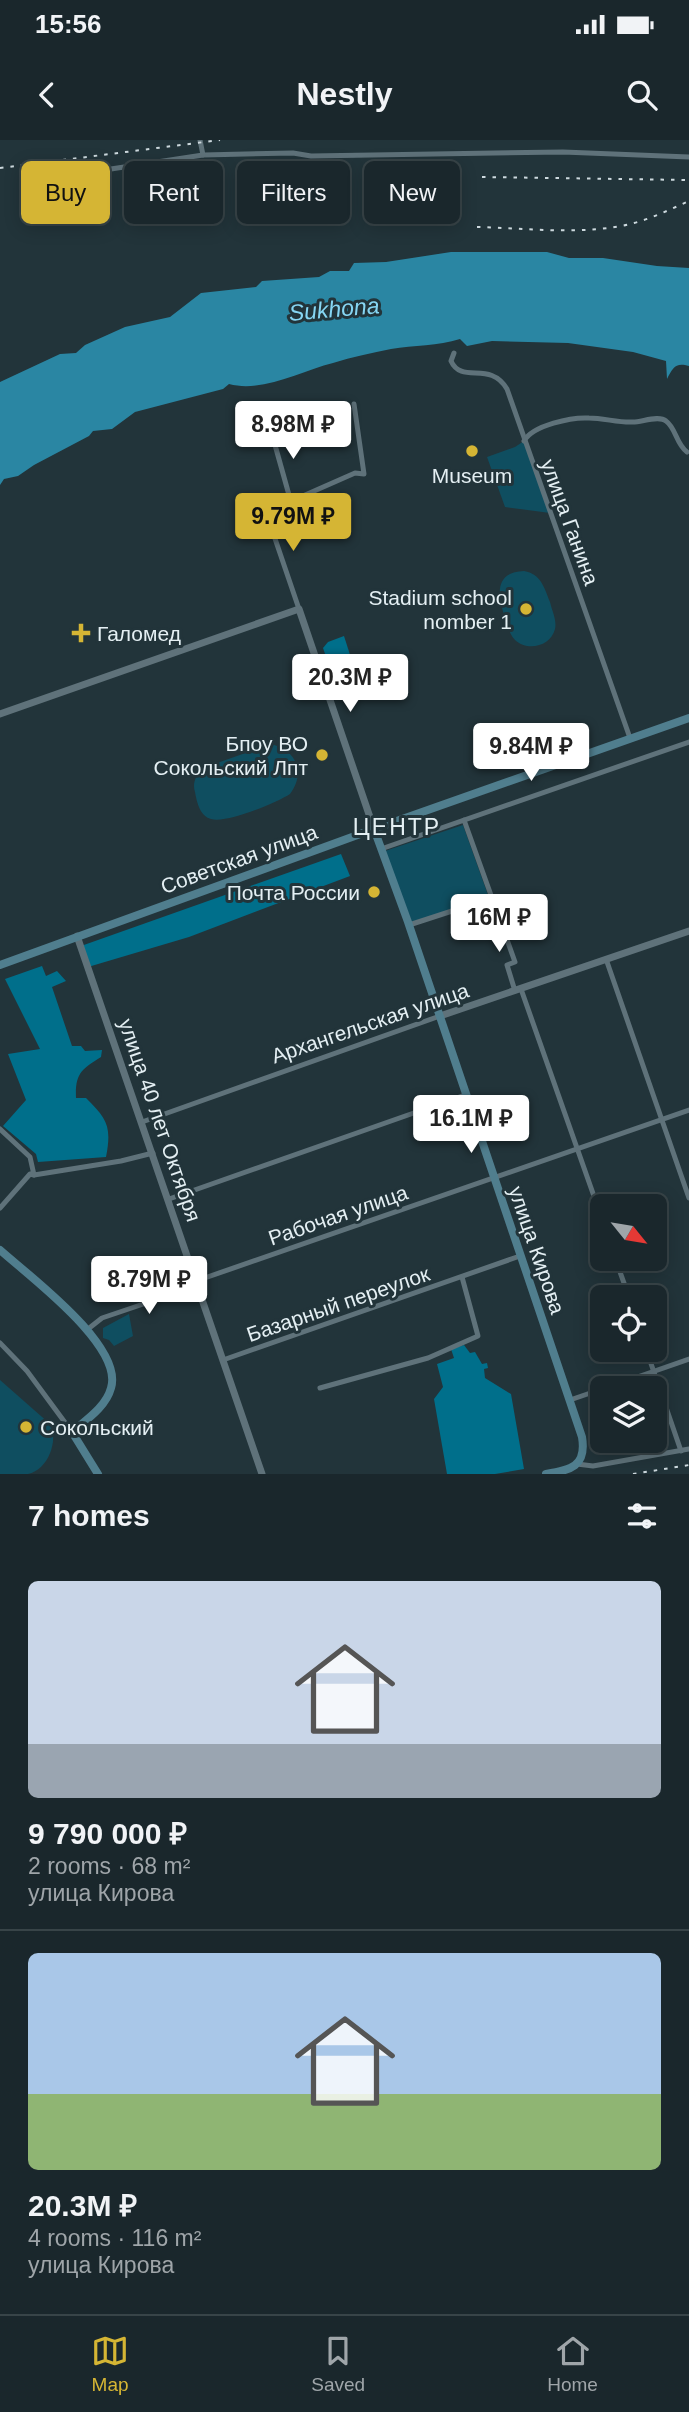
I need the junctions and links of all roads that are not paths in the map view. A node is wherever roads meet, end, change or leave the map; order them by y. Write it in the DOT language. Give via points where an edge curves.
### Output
graph roads {
  1 [pos="200,140"];
  2 [pos="203,155"];
  3 [pos="689,157"];
  4 [pos="110,169"];
  5 [pos="453,353"];
  6 [pos="354,404"];
  7 [pos="524,441"];
  8 [pos="275,446"];
  9 [pos="687,452"];
  10 [pos="288,499"];
  11 [pos="299,609"];
  12 [pos="0,714"];
  13 [pos="689,719"];
  14 [pos="630,738"];
  15 [pos="689,742"];
  16 [pos="464,820"];
  17 [pos="374,829"];
  18 [pos="381,849"];
  19 [pos="492,898"];
  20 [pos="409,925"];
  21 [pos="689,931"];
  22 [pos="78,936"];
  23 [pos="606,958"];
  24 [pos="0,965"];
  25 [pos="518,990"];
  26 [pos="440,1016"];
  27 [pos="465,1095"];
  28 [pos="689,1110"];
  29 [pos="663,1119"];
  30 [pos="142,1122"];
  31 [pos="0,1129"];
  32 [pos="578,1148"];
  33 [pos="153,1153"];
  34 [pos="34,1175"];
  35 [pos="494,1178"];
  36 [pos="594,1194"];
  37 [pos="689,1198"];
  38 [pos="169,1199"];
  39 [pos="0,1208"];
  40 [pos="0,1250"];
  41 [pos="520,1256"];
  42 [pos="462,1277"];
  43 [pos="197,1280"];
  44 [pos="88,1329"];
  45 [pos="0,1343"];
  46 [pos="689,1359"];
  47 [pos="223,1360"];
  48 [pos="651,1362"];
  49 [pos="654,1371"];
  50 [pos="639,1376"];
  51 [pos="320,1388"];
  52 [pos="590,1393"];
  53 [pos="570,1400"];
  54 [pos="72,1432"];
  55 [pos="689,1449"];
  56 [pos="681,1451"];
  57 [pos="578,1464"];
  58 [pos="98,1474"];
  59 [pos="262,1474"];
  60 [pos="546,1474"];
  1 -- 2 [label="street"];
  2 -- 3 [label="street" via="563,152"];
  2 -- 4 [label="street"];
  5 -- 7 [label="street, улица Ганина" via="454,368 486,373 504,384"];
  6 -- 10 [label="street" via="365,474 355,473"];
  7 -- 9 [label="street" via="534,430 588,417 626,422 661,419"];
  7 -- 14 [label="street, улица Ганина"];
  8 -- 10 [label="street"];
  10 -- 11 [label="street, улица Кирова" via="272,511 269,521"];
  11 -- 12 [label="street"];
  11 -- 17 [label="street, улица Кирова"];
  13 -- 14 [label="main road, Советская улица"];
  14 -- 17 [label="main road, Советская улица"];
  15 -- 16 [label="street"];
  16 -- 18 [label="street"];
  16 -- 19 [label="street"];
  17 -- 18 [label="main road, улица Кирова"];
  17 -- 22 [label="main road, Советская улица"];
  18 -- 20 [label="main road, улица Кирова"];
  19 -- 20 [label="street"];
  19 -- 25 [label="street" via="515,962 507,965"];
  20 -- 26 [label="main road, улица Кирова"];
  21 -- 23 [label="street, Архангельская улица"];
  22 -- 24 [label="main road, Советская улица"];
  22 -- 30 [label="street, улица 40 лет Октября"];
  23 -- 25 [label="street, Архангельская улица"];
  23 -- 29 [label="street"];
  25 -- 26 [label="street, Архангельская улица"];
  25 -- 32 [label="street"];
  26 -- 27 [label="main road, улица Кирова"];
  26 -- 30 [label="street, Архангельская улица"];
  27 -- 35 [label="main road, улица Кирова"];
  27 -- 38 [label="street"];
  28 -- 29 [label="street, Рабочая улица"];
  29 -- 32 [label="street, Рабочая улица"];
  29 -- 37 [label="street"];
  30 -- 33 [label="street, улица 40 лет Октября"];
  31 -- 34 [label="street" via="30,1157"];
  32 -- 35 [label="street, Рабочая улица"];
  32 -- 36 [label="street"];
  33 -- 34 [label="street"];
  33 -- 38 [label="street, улица 40 лет Октября"];
  34 -- 39 [label="street" via="30,1174"];
  35 -- 41 [label="main road, улица Кирова"];
  35 -- 43 [label="street, Рабочая улица"];
  38 -- 43 [label="street, улица 40 лет Октября"];
  40 -- 44 [label="main road"];
  41 -- 42 [label="street, Базарный переулок"];
  41 -- 53 [label="main road, улица Кирова"];
  42 -- 47 [label="street, Базарный переулок"];
  42 -- 51 [label="street, Базарный переулок" via="478,1336 428,1358"];
  43 -- 44 [label="street, Рабочая улица" via="164,1297 102,1318"];
  43 -- 47 [label="street, улица 40 лет Октября"];
  44 -- 54 [label="main road" via="103,1351 113,1379 102,1405"];
  45 -- 54 [label="street"];
  46 -- 49 [label="street"];
  47 -- 59 [label="street, улица 40 лет Октября"];
  48 -- 49 [label="street"];
  49 -- 50 [label="street"];
  49 -- 56 [label="street"];
  52 -- 53 [label="street"];
  53 -- 57 [label="main road, улица Кирова" via="584,1446"];
  54 -- 58 [label="main road"];
  55 -- 56 [label="street"];
  56 -- 57 [label="street" via="593,1466"];
  57 -- 60 [label="main road"];
}
